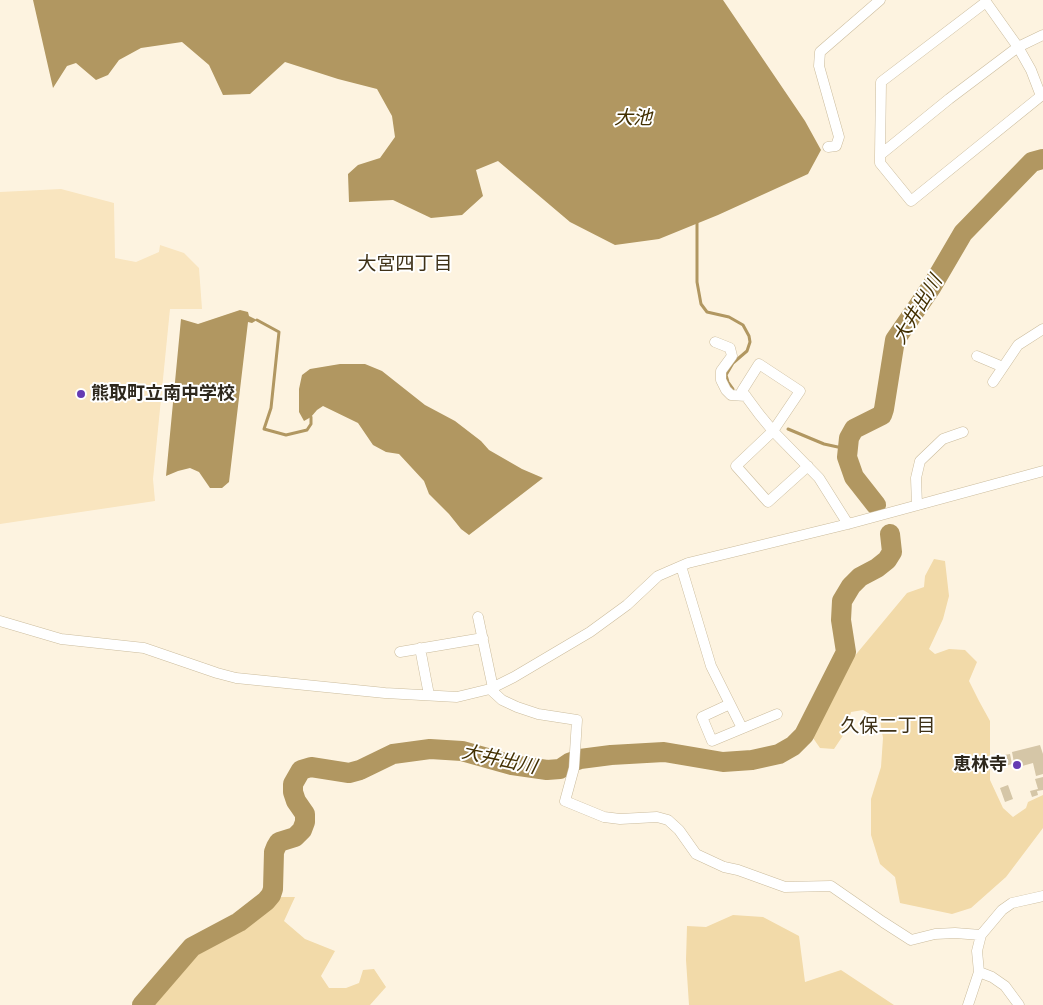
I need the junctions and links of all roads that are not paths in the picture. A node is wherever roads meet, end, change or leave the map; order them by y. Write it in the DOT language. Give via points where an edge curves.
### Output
graph roads {
  1 [pos="880,0"];
  2 [pos="1043,35"];
  3 [pos="1018,47"];
  4 [pos="828,147"];
  5 [pos="880,155"];
  6 [pos="1043,329"];
  7 [pos="715,342"];
  8 [pos="977,356"];
  9 [pos="1003,367"];
  10 [pos="993,382"];
  11 [pos="746,396"];
  12 [pos="773,431"];
  13 [pos="963,432"];
  14 [pos="808,466"];
  15 [pos="1043,471"];
  16 [pos="917,505"];
  17 [pos="848,524"];
  18 [pos="681,566"];
  19 [pos="478,617"];
  20 [pos="0,621"];
  21 [pos="482,638"];
  22 [pos="420,648"];
  23 [pos="400,652"];
  24 [pos="491,689"];
  25 [pos="429,695"];
  26 [pos="730,704"];
  27 [pos="777,714"];
  28 [pos="742,728"];
  29 [pos="1043,896"];
  30 [pos="981,935"];
  31 [pos="979,972"];
  32 [pos="968,1005"];
  33 [pos="1019,1005"];
  1 -- 4 [label="street" via="820,52 818,66 839,137 836,146"];
  2 -- 3 [label="street"];
  3 -- 5 [label="street"];
  3 -- 5 [label="street" via="986,2 882,82"];
  3 -- 5 [label="street" via="1041,96 911,201 880,163"];
  6 -- 9 [label="street" via="1018,345"];
  7 -- 11 [label="street" via="730,348 732,356 720,371 726,390 731,395"];
  8 -- 9 [label="street"];
  9 -- 10 [label="street"];
  11 -- 12 [label="street"];
  11 -- 12 [label="street" via="742,391 759,364 800,391"];
  12 -- 14 [label="street"];
  12 -- 14 [label="street" via="736,466 768,502"];
  13 -- 16 [label="street" via="943,439 920,461 916,478"];
  14 -- 17 [label="street" via="820,478"];
  15 -- 16 [label="street"];
  16 -- 17 [label="street"];
  17 -- 18 [label="street"];
  18 -- 24 [label="street" via="658,576 627,605 590,632"];
  18 -- 26 [label="street" via="712,666"];
  19 -- 21 [label="street"];
  20 -- 25 [label="street" via="61,639 144,648 236,678"];
  21 -- 22 [label="street"];
  21 -- 24 [label="street"];
  22 -- 23 [label="street"];
  22 -- 25 [label="street"];
  24 -- 25 [label="street" via="457,697"];
  24 -- 30 [label="street" via="502,700 517,707 577,720 574,768 565,802 604,817 668,820 696,854 785,887 831,886 911,940 935,934"];
  26 -- 28 [label="street"];
  26 -- 28 [label="street" via="702,718 712,741"];
  27 -- 28 [label="street"];
  29 -- 30 [label="street" via="1012,903"];
  30 -- 31 [label="street" via="977,950"];
  31 -- 32 [label="street"];
  31 -- 33 [label="street" via="1004,986"];
}
